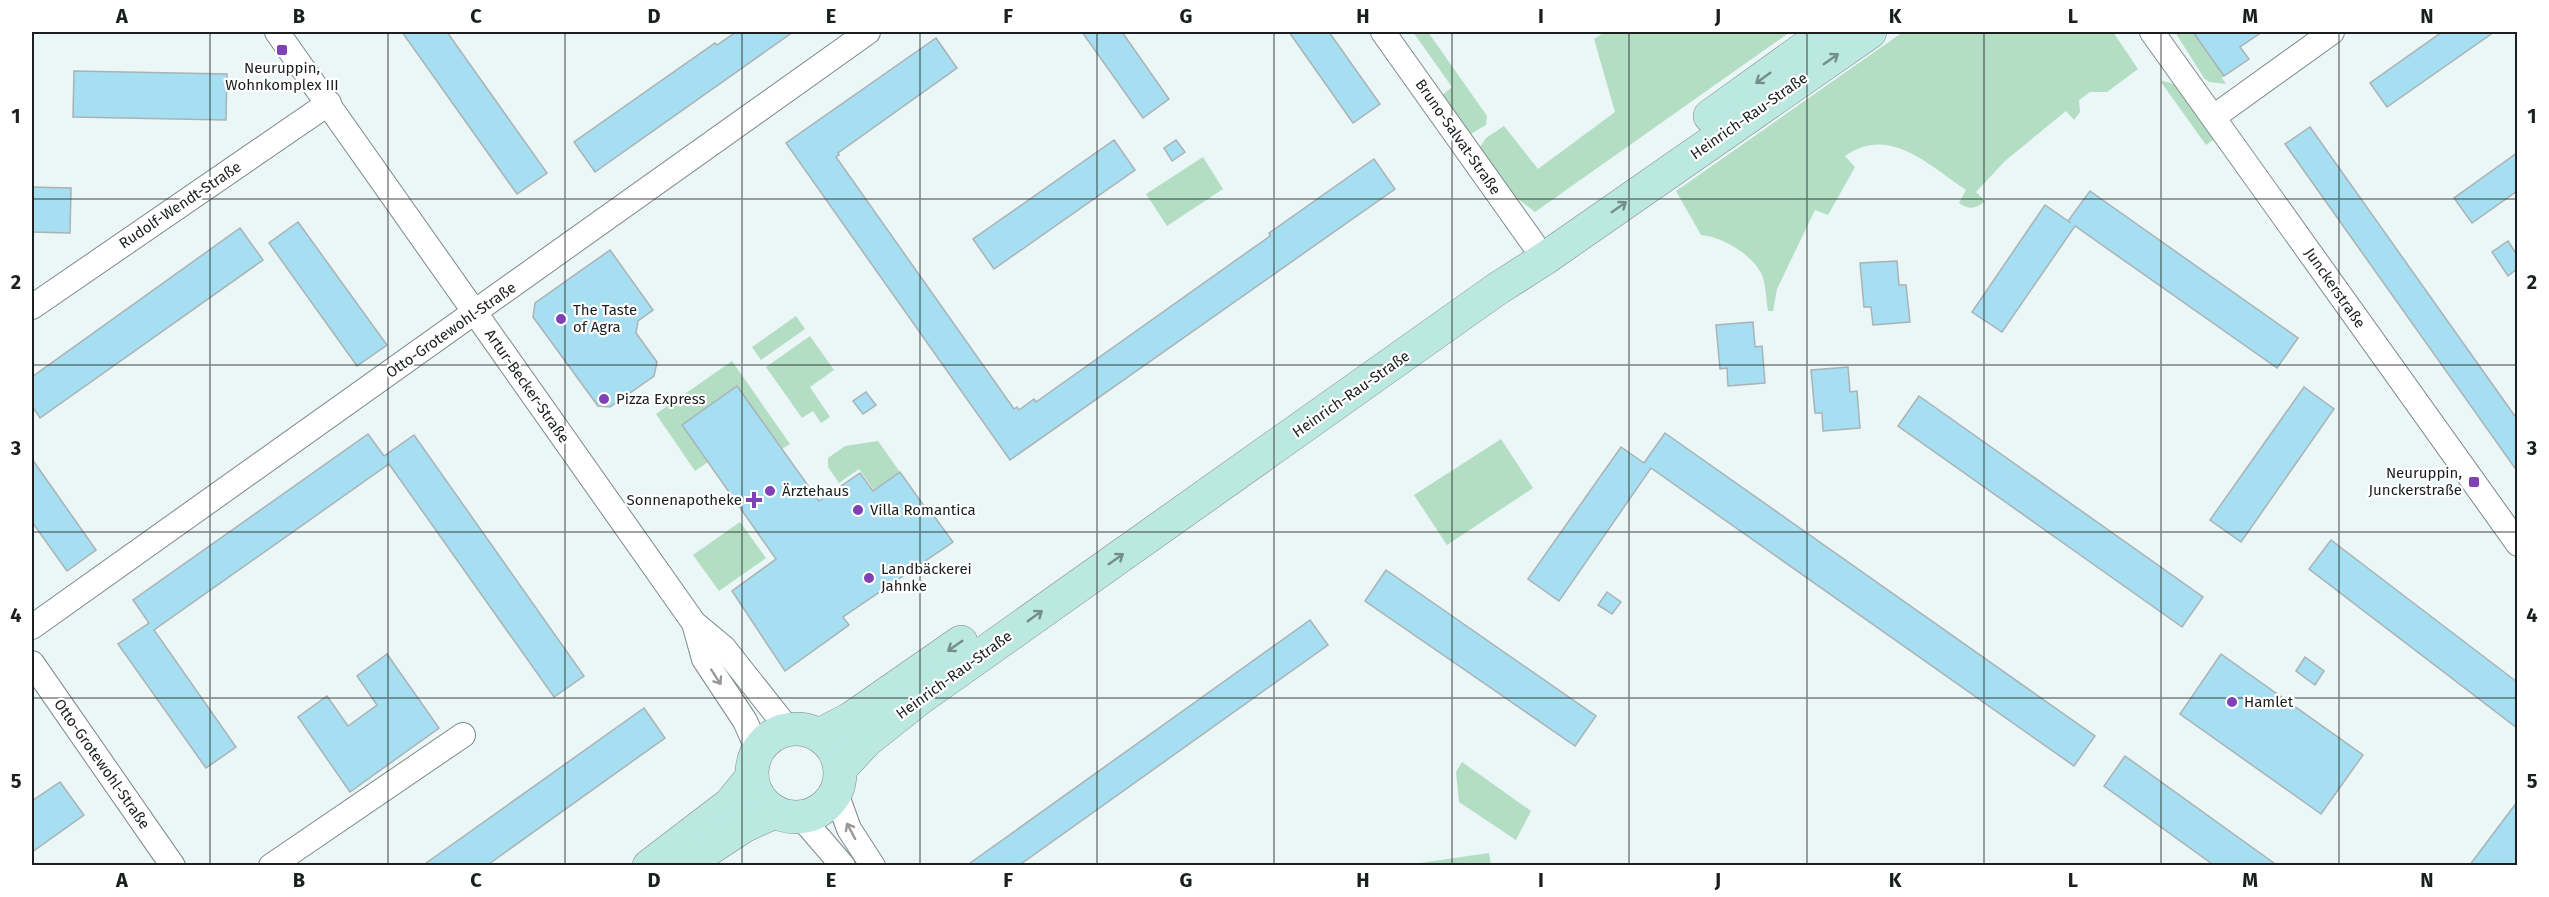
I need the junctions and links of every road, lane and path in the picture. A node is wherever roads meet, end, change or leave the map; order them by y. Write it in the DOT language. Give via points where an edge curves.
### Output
graph roads {
  1 [pos="277,32"];
  2 [pos="868,32"];
  3 [pos="1383,32"];
  4 [pos="1827,32"];
  5 [pos="1870,32"];
  6 [pos="2152,32"];
  7 [pos="2332,32"];
  8 [pos="329,103"];
  9 [pos="2215,116"];
  10 [pos="1533,243"];
  11 [pos="32,307"];
  12 [pos="476,313"];
  13 [pos="2517,544"];
  14 [pos="694,623"];
  15 [pos="32,627"];
  16 [pos="32,663"];
  17 [pos="804,732"];
  18 [pos="463,735"];
  19 [pos="755,763"];
  20 [pos="838,780"];
  21 [pos="788,814"];
  22 [pos="173,866"];
  23 [pos="271,866"];
  24 [pos="649,866"];
  25 [pos="683,866"];
  26 [pos="843,866"];
  27 [pos="873,866"];
  1 -- 8 [label="street, Artur-Becker-Straße"];
  2 -- 12 [label="street, Otto-Grotewohl-Straße"];
  3 -- 10 [label="street, Bruno-Salvat-Straße"];
  4 -- 10 [label="main road, Heinrich-Rau-Straße, one-way"];
  20 -- 5 [label="main road, Heinrich-Rau-Straße, one-way" via="867,741 919,699 1497,289"];
  6 -- 9 [label="street, Junckerstraße"];
  7 -- 9 [label="street"];
  8 -- 11 [label="street, Rudolf-Wendt-Straße"];
  8 -- 12 [label="street, Artur-Becker-Straße"];
  9 -- 13 [label="street, Junckerstraße"];
  10 -- 17 [label="main road, Heinrich-Rau-Straße, one-way" via="850,719"];
  12 -- 14 [label="street, Artur-Becker-Straße"];
  12 -- 15 [label="street, Otto-Grotewohl-Straße"];
  14 -- 17 [label="street, Artur-Becker-Straße" via="724,648"];
  14 -- 19 [label="street, Artur-Becker-Straße, one-way" via="704,659 745,721"];
  16 -- 22 [label="street, Otto-Grotewohl-Straße"];
  17 -- 19 [label="main road" via="766,740"];
  17 -- 20 [label="main road" via="830,743 837,754"];
  18 -- 23 [label="street"];
  19 -- 21 [label="main road" via="756,791 764,803"];
  19 -- 24 [label="main road" via="730,804"];
  20 -- 21 [label="main road" via="827,805 816,813"];
  27 -- 20 [label="street, one-way" via="849,829"];
  21 -- 25 [label="main road" via="744,826"];
  21 -- 26 [label="street"];
}
